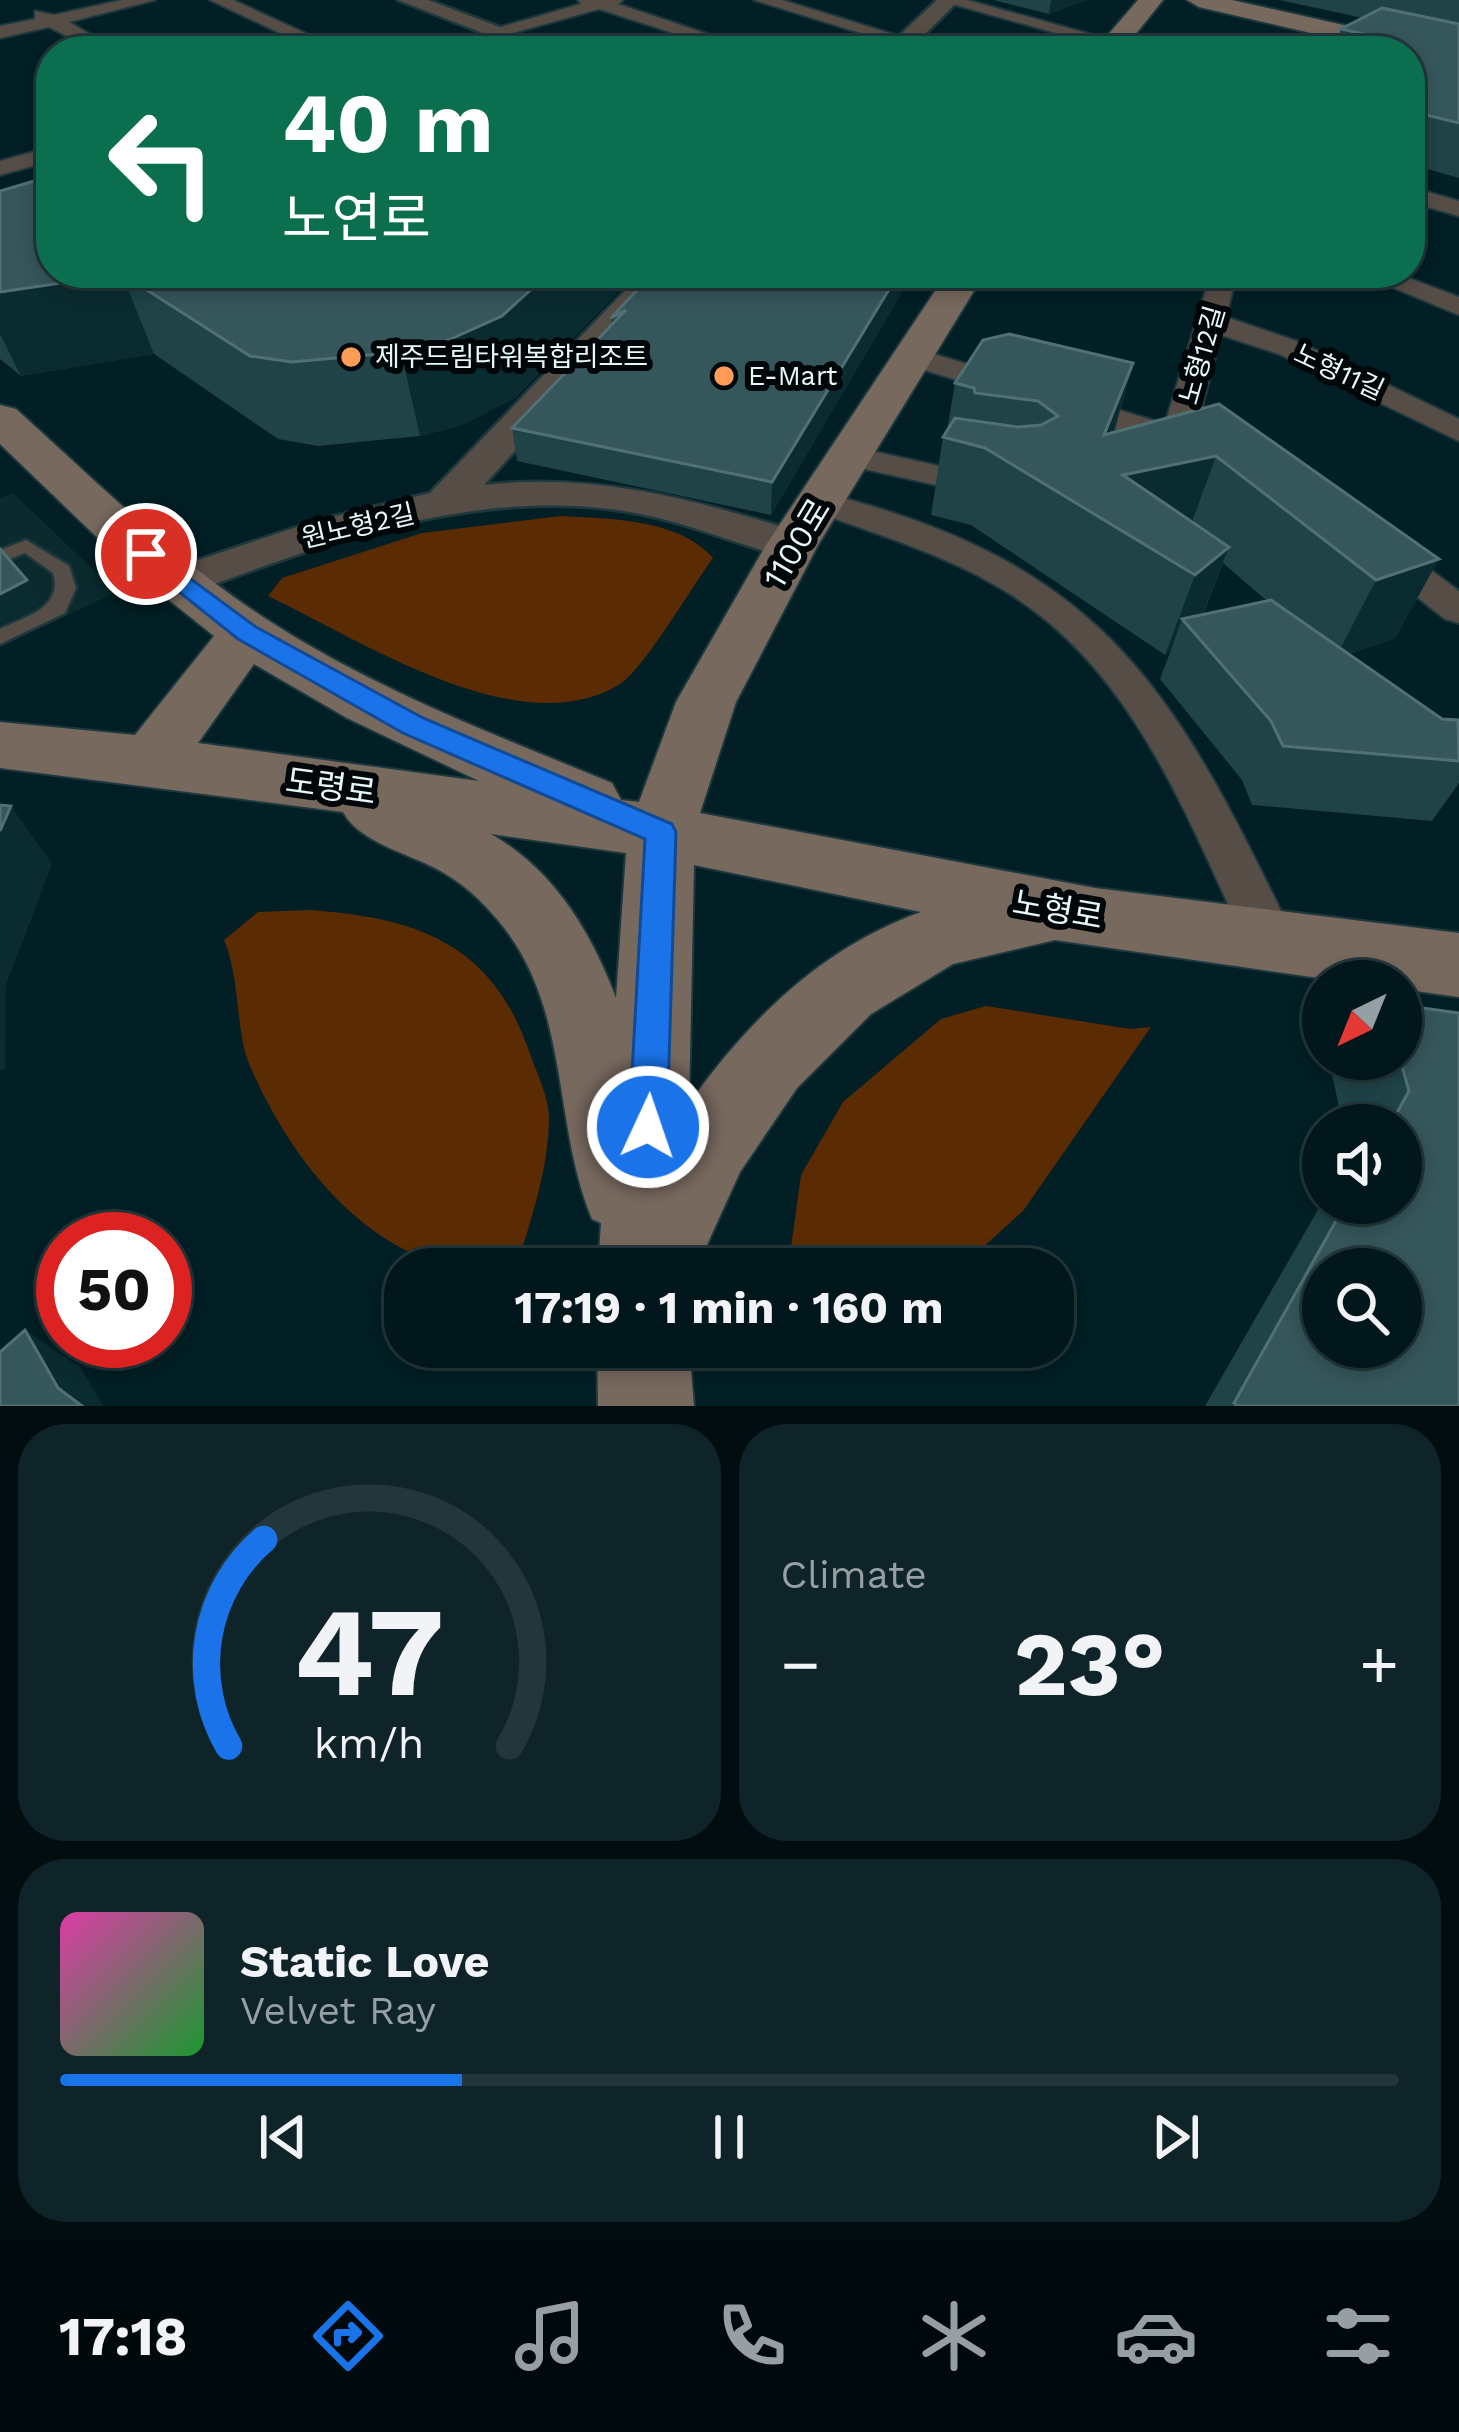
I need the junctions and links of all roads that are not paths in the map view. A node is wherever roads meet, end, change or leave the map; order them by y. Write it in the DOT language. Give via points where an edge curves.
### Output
graph roads {
  1 [pos="13,0"];
  2 [pos="146,0"];
  3 [pos="219,0"];
  4 [pos="408,0"];
  5 [pos="763,0"];
  6 [pos="948,0"];
  7 [pos="1151,0"];
  8 [pos="1199,0"];
  9 [pos="600,1"];
  10 [pos="52,21"];
  11 [pos="0,32"];
  12 [pos="498,32"];
  13 [pos="1347,34"];
  14 [pos="80,36"];
  15 [pos="300,36"];
  16 [pos="483,36"];
  17 [pos="509,36"];
  18 [pos="704,36"];
  19 [pos="870,36"];
  20 [pos="910,36"];
  21 [pos="1072,36"];
  22 [pos="1120,36"];
  23 [pos="1343,36"];
  24 [pos="1356,36"];
  25 [pos="1425,51"];
  26 [pos="1459,59"];
  27 [pos="0,134"];
  28 [pos="36,153"];
  29 [pos="36,158"];
  30 [pos="0,168"];
  31 [pos="1425,199"];
  32 [pos="1459,209"];
  33 [pos="646,288"];
  34 [pos="957,288"];
  35 [pos="1222,288"];
  36 [pos="1409,288"];
  37 [pos="1459,308"];
  38 [pos="1214,323"];
  39 [pos="913,357"];
  40 [pos="0,419"];
  41 [pos="1459,430"];
  42 [pos="1178,436"];
  43 [pos="1217,454"];
  44 [pos="849,456"];
  45 [pos="1019,491"];
  46 [pos="820,502"];
  47 [pos="441,507"];
  48 [pos="1354,533"];
  49 [pos="792,545"];
  50 [pos="0,557"];
  51 [pos="178,582"];
  52 [pos="1459,610"];
  53 [pos="247,633"];
  54 [pos="0,637"];
  55 [pos="0,745"];
  56 [pos="152,760"];
  57 [pos="314,784"];
  58 [pos="661,832"];
  59 [pos="1094,918"];
  60 [pos="1269,938"];
  61 [pos="1459,964"];
  62 [pos="635,1248"];
  63 [pos="640,1248"];
  64 [pos="662,1248"];
  65 [pos="644,1368"];
  66 [pos="646,1406"];
  1 -- 10 [label="street"];
  2 -- 10 [label="street"];
  3 -- 15 [label="street"];
  4 -- 12 [label="street"];
  5 -- 19 [label="street"];
  6 -- 20 [label="street"];
  6 -- 21 [label="street"];
  7 -- 22 [label="main road"];
  8 -- 13 [label="main road"];
  9 -- 12 [label="street"];
  9 -- 18 [label="street"];
  10 -- 11 [label="street"];
  10 -- 14 [label="street"];
  12 -- 16 [label="street"];
  12 -- 17 [label="street"];
  13 -- 23 [label="street"];
  13 -- 24 [label="main road"];
  25 -- 26 [label="main road"];
  27 -- 28 [label="street"];
  29 -- 30 [label="street"];
  31 -- 32 [label="street"];
  33 -- 47 [label="street, 원노형2길"];
  34 -- 39 [label="main road, 1100로"];
  35 -- 38 [label="street, 노형12길"];
  36 -- 37 [label="street"];
  38 -- 41 [label="street, 노형11길" via="1289,348"];
  38 -- 42 [label="street, 노형12길"];
  39 -- 42 [label="street"];
  39 -- 44 [label="main road, 1100로"];
  40 -- 51 [label="main road"];
  42 -- 43 [label="street"];
  44 -- 45 [label="street"];
  44 -- 46 [label="main road, 1100로"];
  46 -- 49 [label="main road, 1100로"];
  46 -- 60 [label="street" via="966,556 1080,627 1162,724"];
  47 -- 49 [label="street" via="598,495"];
  47 -- 51 [label="street, 원노형2길" via="349,525"];
  48 -- 52 [label="street"];
  49 -- 58 [label="main road, 1100로" via="706,702"];
  50 -- 54 [label="lane" via="26,547 62,570 67,588 58,608"];
  51 -- 53 [label="main road"];
  53 -- 56 [label="main road"];
  53 -- 58 [label="main road" via="413,726"];
  55 -- 56 [label="main road, 도령로"];
  56 -- 57 [label="main road, 도령로"];
  57 -- 58 [label="main road, 도령로"];
  57 -- 62 [label="main road" via="497,873 552,936 592,1024"];
  58 -- 59 [label="main road, 노형로"];
  58 -- 63 [label="main road, 1100로"];
  59 -- 60 [label="main road, 노형로"];
  59 -- 64 [label="main road" via="964,927 874,968 770,1059 710,1144"];
  60 -- 61 [label="main road, 노형로"];
  65 -- 66 [label="main road"];
}
